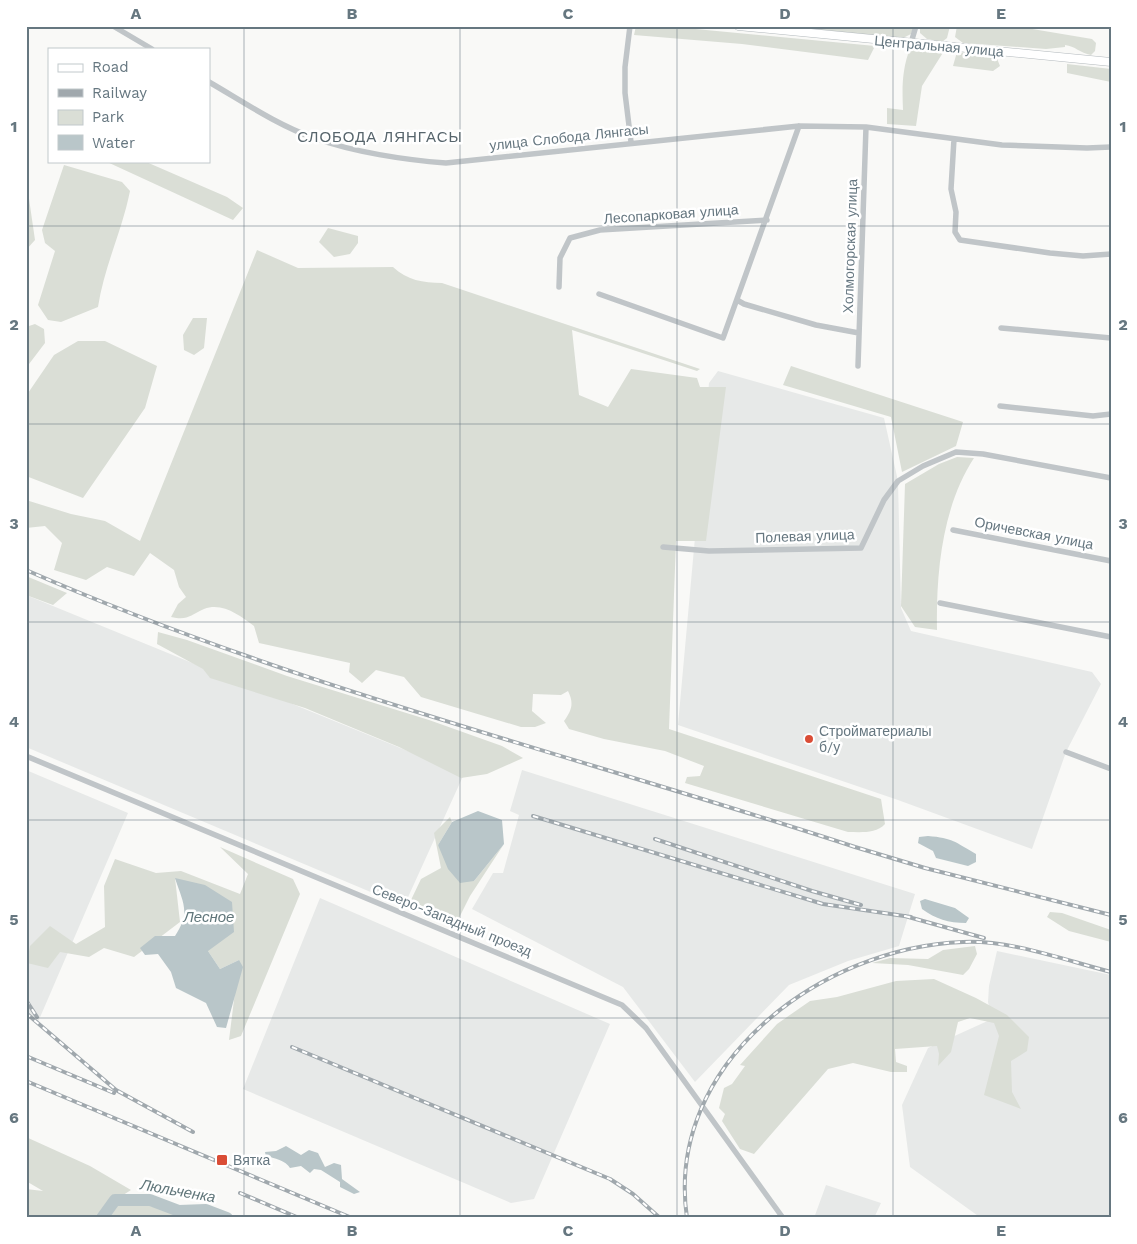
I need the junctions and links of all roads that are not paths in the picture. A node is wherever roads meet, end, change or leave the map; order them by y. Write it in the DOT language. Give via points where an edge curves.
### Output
graph roads {
  1 [pos="113,26"];
  2 [pos="630,26"];
  3 [pos="738,26"];
  4 [pos="916,26"];
  5 [pos="911,44"];
  6 [pos="150,48"];
  7 [pos="1111,62"];
  8 [pos="210,83"];
  9 [pos="799,126"];
  10 [pos="866,127"];
  11 [pos="954,139"];
  12 [pos="631,142"];
  13 [pos="1111,147"];
  14 [pos="767,220"];
  15 [pos="1111,254"];
  16 [pos="559,288"];
  17 [pos="599,294"];
  18 [pos="737,300"];
  19 [pos="1001,328"];
  20 [pos="860,333"];
  21 [pos="1111,338"];
  22 [pos="858,366"];
  23 [pos="1000,406"];
  24 [pos="1111,414"];
  25 [pos="1111,478"];
  26 [pos="953,530"];
  27 [pos="663,547"];
  28 [pos="1111,561"];
  29 [pos="940,603"];
  30 [pos="1111,637"];
  31 [pos="1066,752"];
  32 [pos="26,756"];
  33 [pos="1111,769"];
  34 [pos="783,1218"];
  1 -- 6 [label="street"];
  2 -- 12 [label="street" via="625,93"];
  3 -- 5 [label="street, Центральная улица"];
  4 -- 5 [label="street"];
  5 -- 7 [label="street, Центральная улица"];
  8 -- 12 [label="street, улица Слобода Лянгасы" via="314,138 408,160 446,163"];
  9 -- 10 [label="street, улица Слобода Лянгасы"];
  9 -- 12 [label="street, улица Слобода Лянгасы"];
  9 -- 14 [label="street"];
  10 -- 11 [label="street, улица Слобода Лянгасы"];
  10 -- 20 [label="street, Холмогорская улица"];
  11 -- 13 [label="street, улица Слобода Лянгасы" via="1012,145"];
  11 -- 15 [label="street" via="951,189 956,212 955,232 960,240 1050,253"];
  14 -- 16 [label="street, Лесопарковая улица" via="600,230 570,238 560,258"];
  14 -- 18 [label="street"];
  17 -- 18 [label="street" via="723,338"];
  18 -- 20 [label="street" via="816,325"];
  19 -- 21 [label="street"];
  20 -- 22 [label="street, Холмогорская улица"];
  23 -- 24 [label="street" via="1093,416"];
  25 -- 27 [label="street, Полевая улица" via="956,452 898,481 884,500 861,548 709,551"];
  26 -- 28 [label="street, Оричевская улица"];
  29 -- 30 [label="street"];
  31 -- 33 [label="street"];
  32 -- 34 [label="street, Северо-Западный проезд" via="622,1005 646,1028"];
}
